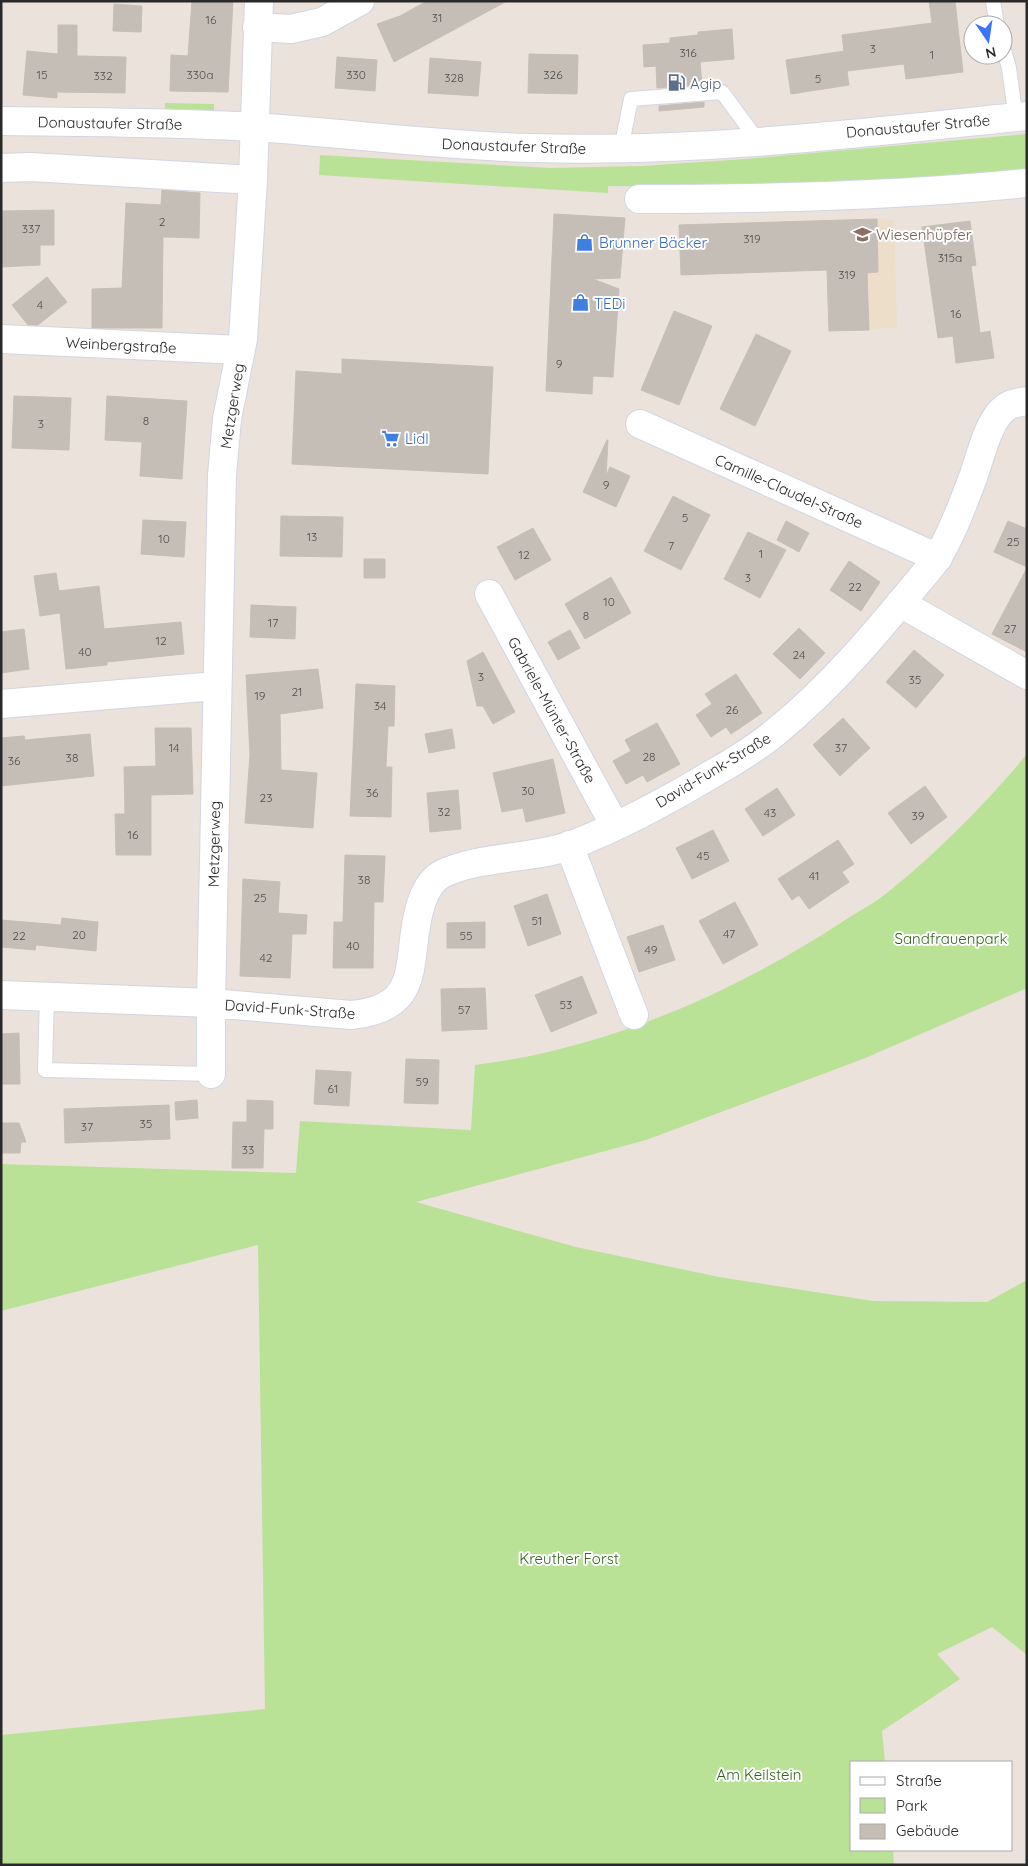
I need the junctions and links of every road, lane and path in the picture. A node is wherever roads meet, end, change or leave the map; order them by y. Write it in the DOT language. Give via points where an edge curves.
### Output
graph roads {
  1 [pos="360,1"];
  2 [pos="993,1"];
  3 [pos="258,14"];
  4 [pos="995,15"];
  5 [pos="1008,65"];
  6 [pos="1019,113"];
  7 [pos="1,121"];
  8 [pos="254,127"];
  9 [pos="758,141"];
  10 [pos="621,149"];
  11 [pos="1,168"];
  12 [pos="253,180"];
  13 [pos="1027,183"];
  14 [pos="639,199"];
  15 [pos="1,339"];
  16 [pos="241,350"];
  17 [pos="1027,401"];
  18 [pos="640,424"];
  19 [pos="938,558"];
  20 [pos="489,594"];
  21 [pos="900,603"];
  22 [pos="1027,676"];
  23 [pos="216,686"];
  24 [pos="1,704"];
  25 [pos="615,826"];
  26 [pos="569,846"];
  27 [pos="1,995"];
  28 [pos="47,995"];
  29 [pos="211,1003"];
  30 [pos="634,1015"];
  31 [pos="211,1074"];
  1 -- 3 [label="street" via="314,23 291,29"];
  2 -- 4 [label="lane"];
  3 -- 8 [label="street, Metzgerweg"];
  5 -- 6 [label="lane"];
  6 -- 9 [label="street, Donaustaufer Straße"];
  7 -- 8 [label="street, Donaustaufer Straße"];
  8 -- 10 [label="street, Donaustaufer Straße" via="444,144"];
  8 -- 12 [label="street, Metzgerweg"];
  9 -- 10 [label="street, Donaustaufer Straße"];
  9 -- 10 [label="lane" via="722,92 631,99"];
  11 -- 12 [label="street"];
  12 -- 16 [label="street, Metzgerweg"];
  13 -- 14 [label="street" via="793,198"];
  15 -- 16 [label="street, Weinbergstraße"];
  16 -- 23 [label="street, Metzgerweg" via="227,419 222,475"];
  17 -- 19 [label="street, David-Funk-Straße" via="1007,406 993,422 972,481"];
  18 -- 19 [label="street, Camille-Claudel-Straße"];
  19 -- 21 [label="street, David-Funk-Straße"];
  20 -- 25 [label="street, Gabriele-Münter-Straße"];
  21 -- 22 [label="street"];
  21 -- 25 [label="street, David-Funk-Straße" via="866,646 777,731 670,799"];
  23 -- 24 [label="street"];
  23 -- 29 [label="street, Metzgerweg"];
  25 -- 26 [label="street, David-Funk-Straße"];
  26 -- 29 [label="street, David-Funk-Straße" via="463,866 439,875 426,890 417,913 408,982 393,1002 374,1012 351,1015"];
  26 -- 30 [label="street"];
  27 -- 28 [label="street"];
  28 -- 29 [label="street"];
  28 -- 31 [label="lane" via="45,1070"];
  29 -- 31 [label="street, Metzgerweg"];
}
